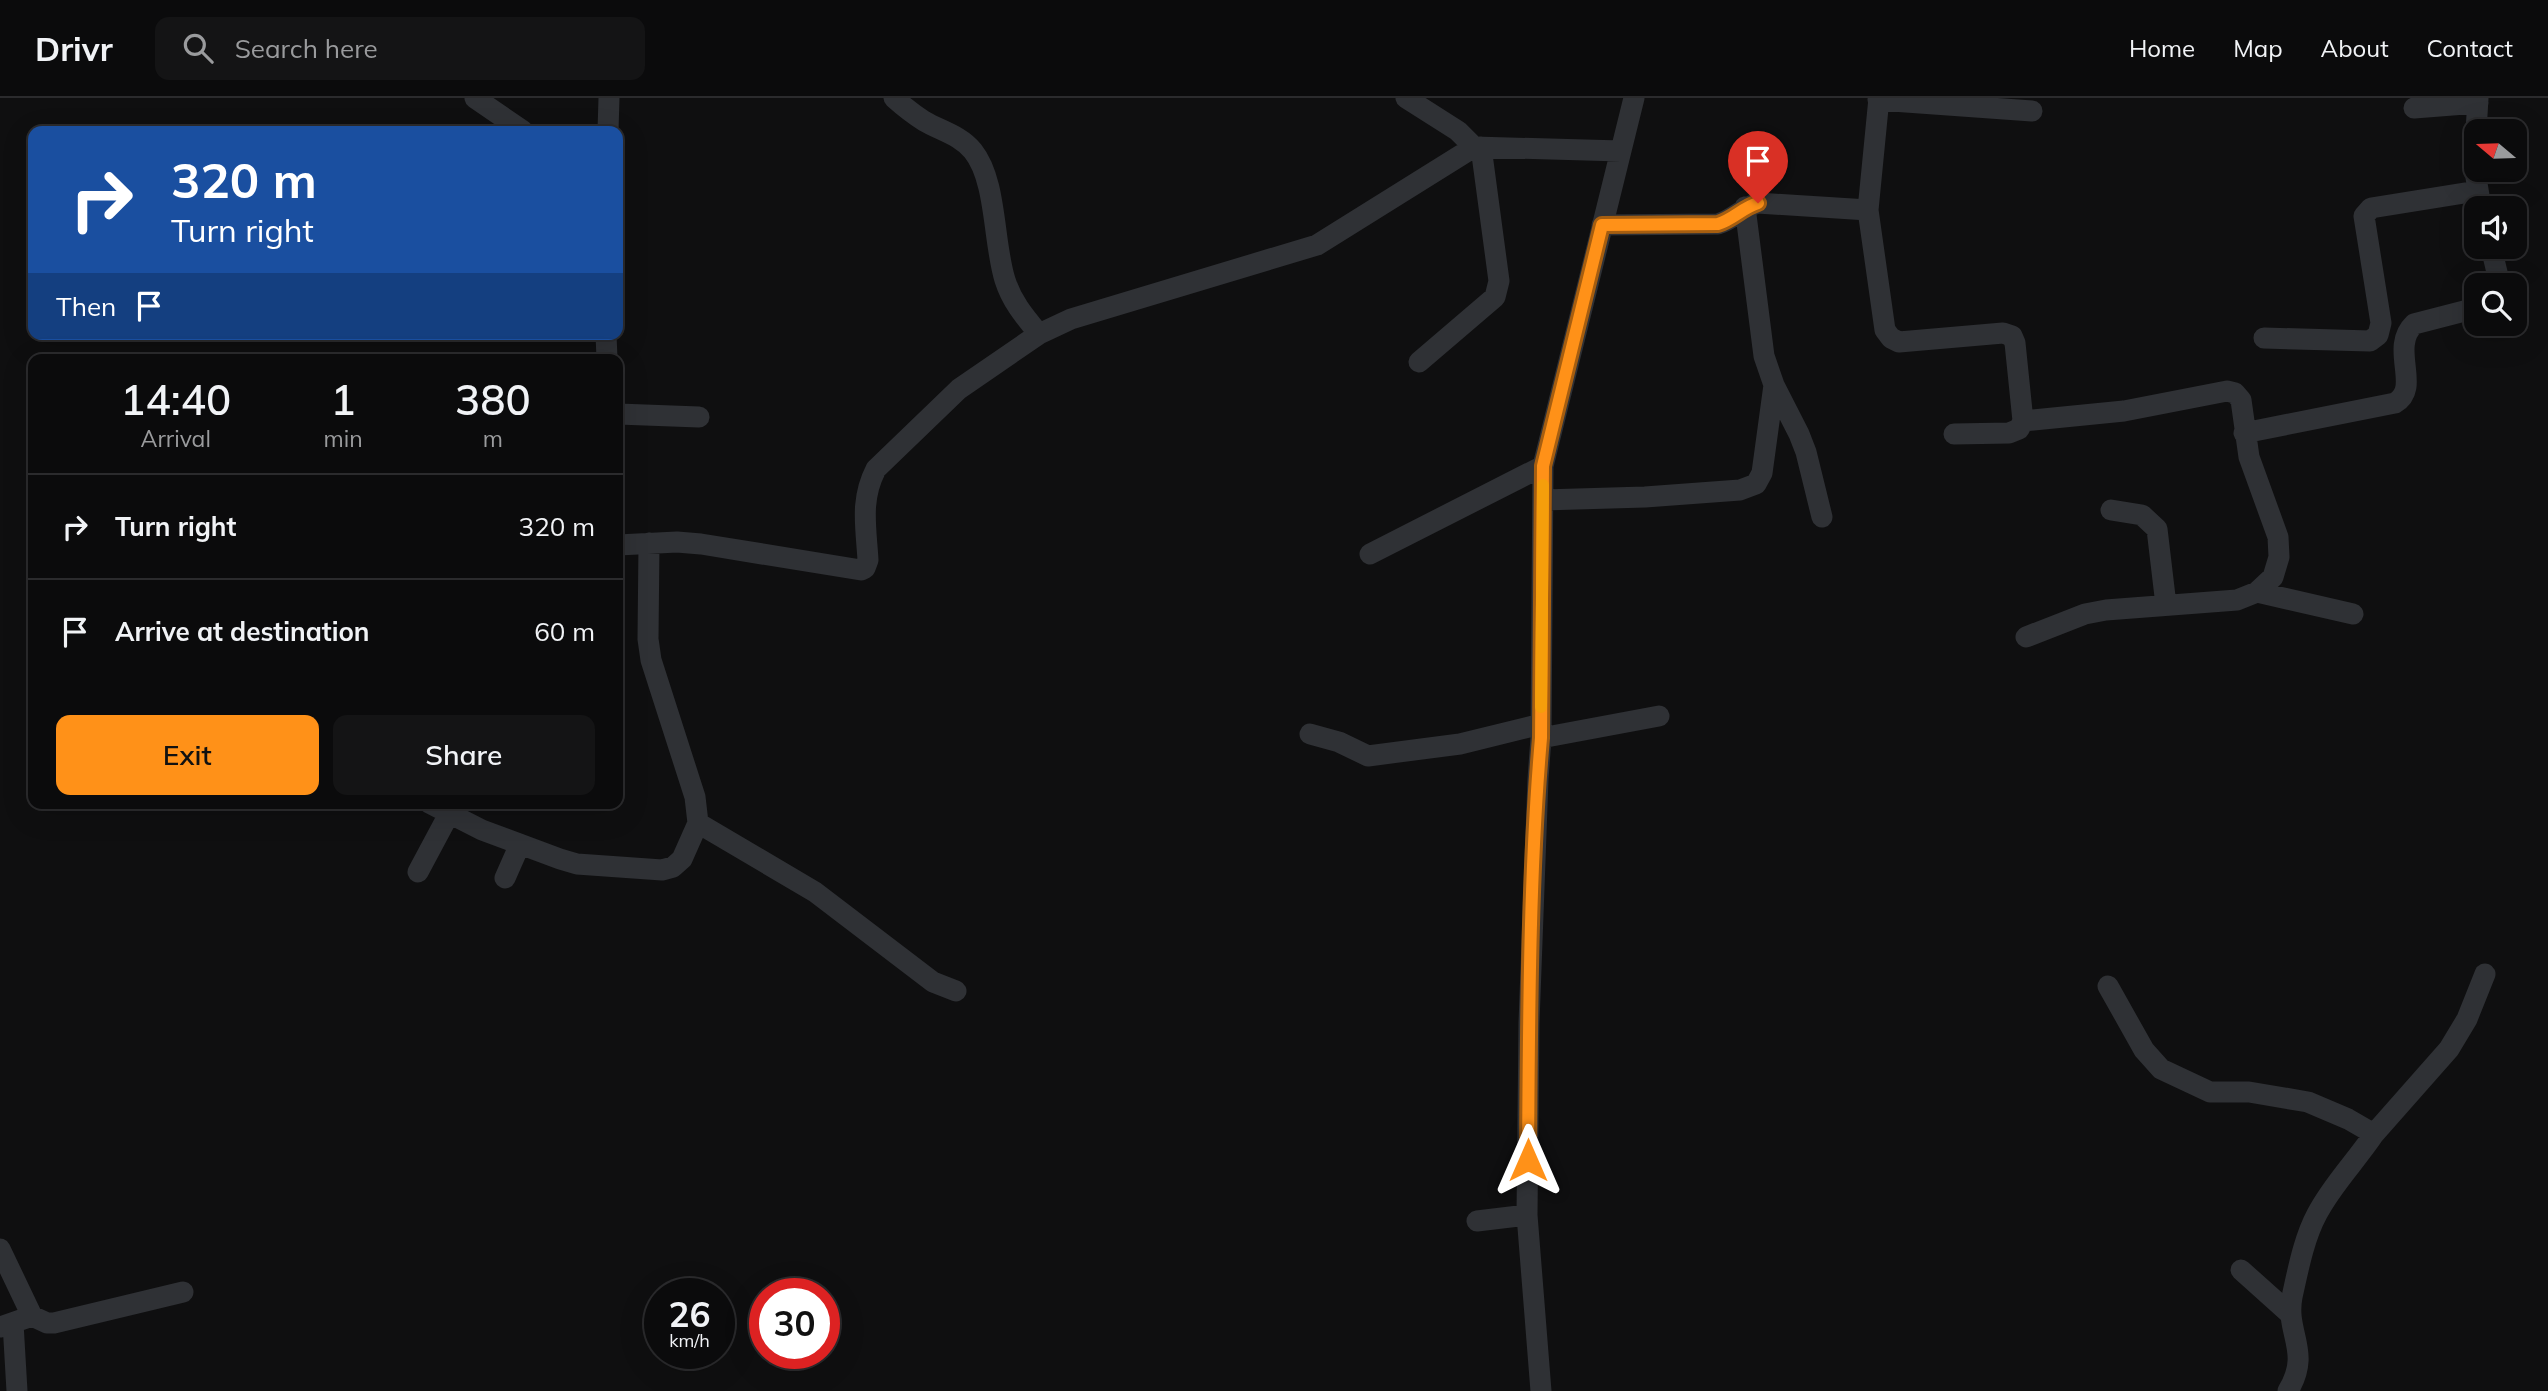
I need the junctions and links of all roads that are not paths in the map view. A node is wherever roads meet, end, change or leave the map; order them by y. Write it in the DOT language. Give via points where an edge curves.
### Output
graph roads {
  1 [pos="475,98"];
  2 [pos="609,98"];
  3 [pos="894,98"];
  4 [pos="1406,98"];
  5 [pos="1634,98"];
  6 [pos="1879,99"];
  7 [pos="2478,101"];
  8 [pos="2414,108"];
  9 [pos="2032,111"];
  10 [pos="515,126"];
  11 [pos="608,126"];
  12 [pos="1477,147"];
  13 [pos="1621,151"];
  14 [pos="2478,196"];
  15 [pos="2464,201"];
  16 [pos="1745,207"];
  17 [pos="1868,210"];
  18 [pos="1602,225"];
  19 [pos="2464,311"];
  20 [pos="1039,334"];
  21 [pos="2264,338"];
  22 [pos="1419,362"];
  23 [pos="1773,385"];
  24 [pos="623,414"];
  25 [pos="699,417"];
  26 [pos="2023,421"];
  27 [pos="2244,433"];
  28 [pos="1954,434"];
  29 [pos="1543,466"];
  30 [pos="1543,500"];
  31 [pos="2111,510"];
  32 [pos="1822,517"];
  33 [pos="649,543"];
  34 [pos="623,545"];
  35 [pos="1370,554"];
  36 [pos="2257,592"];
  37 [pos="2166,605"];
  38 [pos="2353,614"];
  39 [pos="2025,637"];
  40 [pos="1659,716"];
  41 [pos="1541,731"];
  42 [pos="1310,734"];
  43 [pos="440,809"];
  44 [pos="449,814"];
  45 [pos="698,823"];
  46 [pos="520,844"];
  47 [pos="418,872"];
  48 [pos="505,878"];
  49 [pos="2485,974"];
  50 [pos="2108,986"];
  51 [pos="956,991"];
  52 [pos="2374,1134"];
  53 [pos="1527,1215"];
  54 [pos="1478,1221"];
  55 [pos="0,1249"];
  56 [pos="2241,1269"];
  57 [pos="183,1292"];
  58 [pos="2290,1314"];
  59 [pos="15,1322"];
  60 [pos="17,1391"];
  61 [pos="1541,1391"];
  62 [pos="2288,1391"];
  1 -- 10 [label="street"];
  2 -- 11 [label="street"];
  3 -- 20 [label="street" via="924,121 960,139 981,163 988,177 1006,282 1017,308"];
  4 -- 12 [label="street"];
  5 -- 13 [label="street"];
  6 -- 9 [label="street"];
  6 -- 17 [label="street"];
  7 -- 8 [label="street"];
  7 -- 14 [label="street" via="2474,166"];
  12 -- 13 [label="street"];
  12 -- 20 [label="street" via="1317,245 1099,309"];
  12 -- 22 [label="street" via="1498,290"];
  13 -- 18 [label="street"];
  15 -- 21 [label="street" via="2391,204 2366,212 2381,323 2378,335 2370,341"];
  16 -- 17 [label="street" via="1758,203"];
  16 -- 18 [label="street" via="1731,220 1718,224"];
  16 -- 23 [label="street" via="1764,356"];
  17 -- 26 [label="street" via="1885,330 1899,342 2012,336"];
  18 -- 29 [label="street"];
  19 -- 27 [label="street" via="2414,324 2407,331 2403,399"];
  20 -- 33 [label="street" via="945,400 876,469 864,503 865,568 701,544"];
  23 -- 30 [label="street" via="1762,473 1756,484 1740,490"];
  23 -- 32 [label="street" via="1806,452"];
  24 -- 25 [label="street"];
  26 -- 27 [label="street" via="2124,411 2227,391 2241,400"];
  26 -- 28 [label="street" via="2009,433"];
  27 -- 36 [label="street" via="2278,537 2280,557 2273,577"];
  29 -- 30 [label="street"];
  29 -- 35 [label="street"];
  30 -- 41 [label="street"];
  31 -- 37 [label="street" via="2142,515 2157,529"];
  33 -- 34 [label="street"];
  33 -- 45 [label="street" via="651,660 695,797"];
  36 -- 37 [label="street" via="2237,600"];
  36 -- 38 [label="street"];
  37 -- 39 [label="street" via="2085,614"];
  40 -- 41 [label="street"];
  41 -- 42 [label="street" via="1368,755"];
  41 -- 53 [label="street" via="1529,1023"];
  43 -- 44 [label="street"];
  44 -- 46 [label="street"];
  44 -- 47 [label="street"];
  45 -- 46 [label="street" via="681,859 662,870 577,864"];
  45 -- 51 [label="street" via="815,892 933,982"];
  46 -- 48 [label="street"];
  49 -- 52 [label="street" via="2468,1019 2449,1049"];
  50 -- 52 [label="street" via="2144,1050 2161,1069 2210,1092 2249,1092 2308,1102"];
  52 -- 58 [label="street" via="2317,1213"];
  53 -- 54 [label="street"];
  53 -- 61 [label="street"];
  55 -- 59 [label="street"];
  56 -- 58 [label="street"];
  57 -- 59 [label="street" via="54,1323"];
  58 -- 62 [label="street" via="2300,1365"];
  59 -- 60 [label="street"];
}
